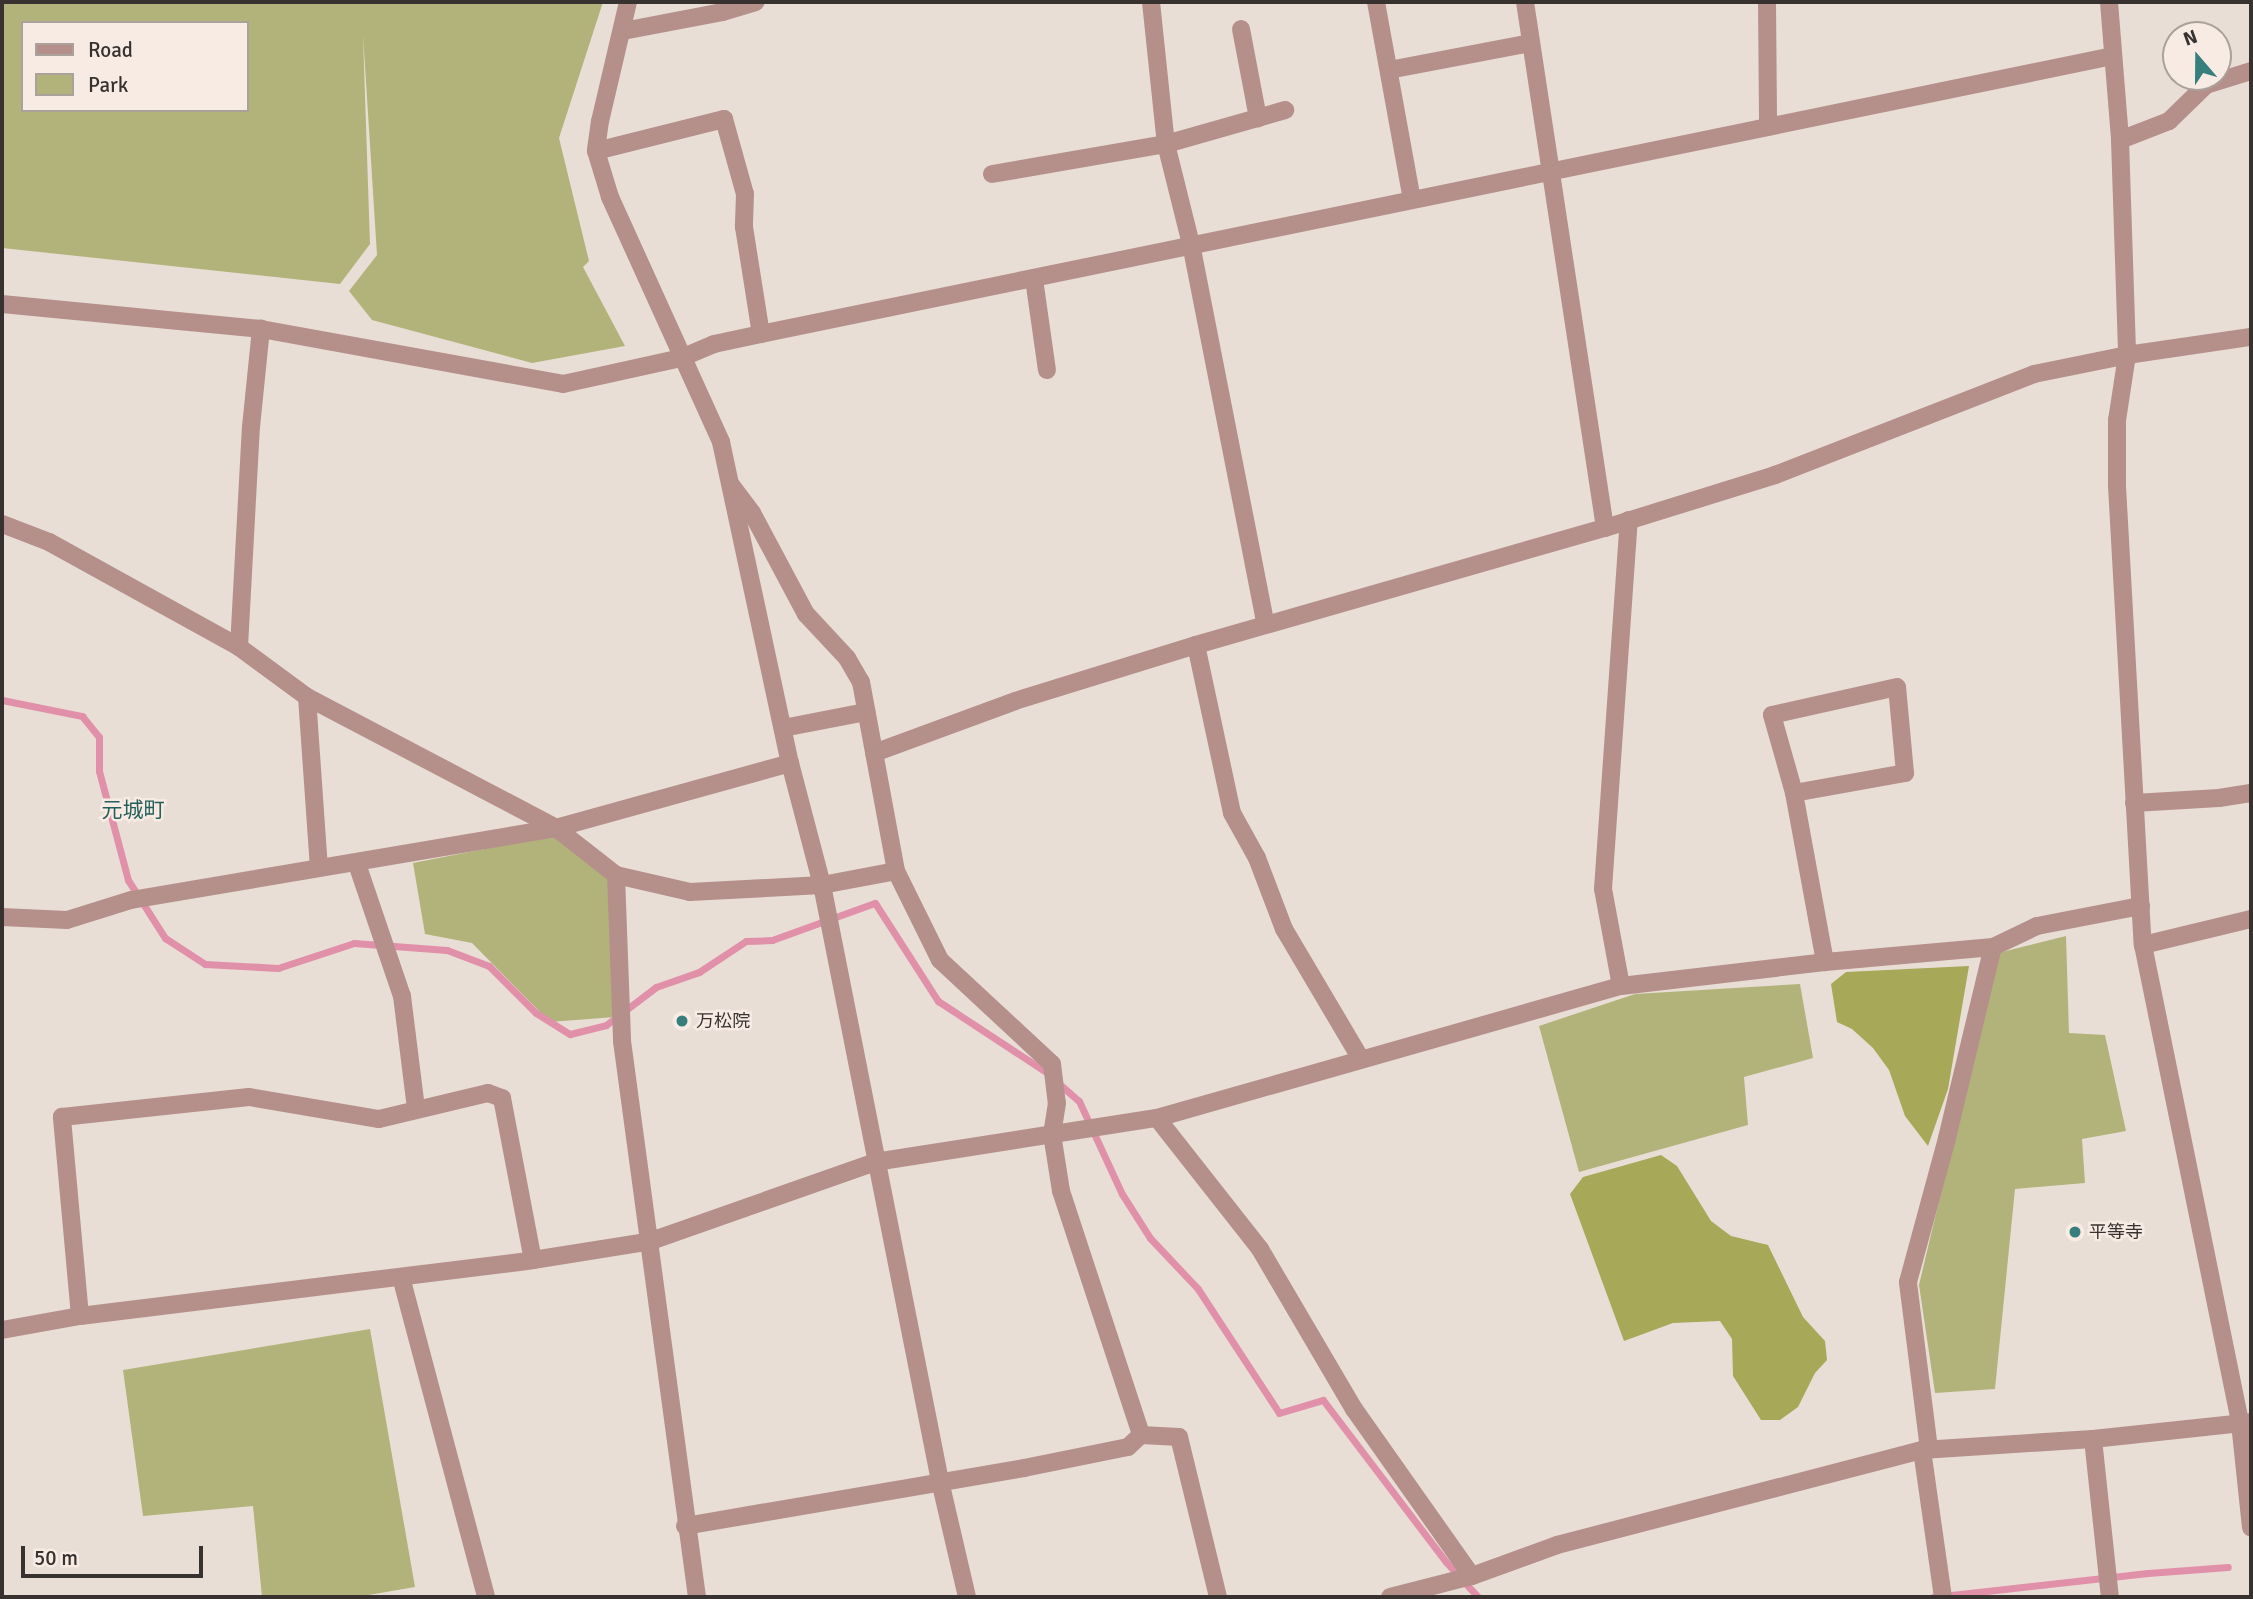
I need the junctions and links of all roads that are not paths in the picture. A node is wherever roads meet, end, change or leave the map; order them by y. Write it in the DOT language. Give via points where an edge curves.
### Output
graph roads {
  1 [pos="628,2"];
  2 [pos="755,2"];
  3 [pos="1150,2"];
  4 [pos="1376,2"];
  5 [pos="1525,2"];
  6 [pos="1767,2"];
  7 [pos="2109,2"];
  8 [pos="1241,29"];
  9 [pos="623,31"];
  10 [pos="1530,43"];
  11 [pos="2113,55"];
  12 [pos="1389,70"];
  13 [pos="2251,71"];
  14 [pos="1285,110"];
  15 [pos="1258,118"];
  16 [pos="1768,127"];
  17 [pos="2120,141"];
  18 [pos="1166,144"];
  19 [pos="596,151"];
  20 [pos="1551,172"];
  21 [pos="992,174"];
  22 [pos="1412,200"];
  23 [pos="1191,244"];
  24 [pos="1034,279"];
  25 [pos="2,304"];
  26 [pos="261,329"];
  27 [pos="761,334"];
  28 [pos="2251,337"];
  29 [pos="2127,355"];
  30 [pos="681,358"];
  31 [pos="1047,370"];
  32 [pos="732,485"];
  33 [pos="1629,520"];
  34 [pos="2,524"];
  35 [pos="1605,528"];
  36 [pos="1266,625"];
  37 [pos="1196,645"];
  38 [pos="239,647"];
  39 [pos="307,697"];
  40 [pos="866,712"];
  41 [pos="783,728"];
  42 [pos="874,753"];
  43 [pos="790,763"];
  44 [pos="1794,793"];
  45 [pos="2251,793"];
  46 [pos="2134,803"];
  47 [pos="556,828"];
  48 [pos="357,864"];
  49 [pos="319,867"];
  50 [pos="896,871"];
  51 [pos="616,875"];
  52 [pos="822,885"];
  53 [pos="2141,906"];
  54 [pos="2,918"];
  55 [pos="2251,919"];
  56 [pos="2143,945"];
  57 [pos="1993,947"];
  58 [pos="1825,962"];
  59 [pos="1621,986"];
  60 [pos="1361,1059"];
  61 [pos="416,1109"];
  62 [pos="1157,1118"];
  63 [pos="1052,1135"];
  64 [pos="875,1162"];
  65 [pos="650,1241"];
  66 [pos="533,1260"];
  67 [pos="401,1277"];
  68 [pos="80,1316"];
  69 [pos="2,1330"];
  70 [pos="2245,1423"];
  71 [pos="1141,1435"];
  72 [pos="2093,1439"];
  73 [pos="1925,1449"];
  74 [pos="940,1481"];
  75 [pos="685,1526"];
  76 [pos="2251,1527"];
  77 [pos="1472,1576"];
  78 [pos="486,1597"];
  79 [pos="696,1597"];
  80 [pos="967,1597"];
  81 [pos="1218,1597"];
  82 [pos="1390,1597"];
  83 [pos="1943,1597"];
  84 [pos="2110,1597"];
  1 -- 9 [label="street"];
  2 -- 9 [label="street"];
  3 -- 18 [label="street"];
  4 -- 12 [label="street"];
  5 -- 10 [label="street"];
  6 -- 16 [label="street"];
  7 -- 11 [label="street"];
  8 -- 15 [label="street"];
  9 -- 19 [label="street"];
  10 -- 12 [label="street"];
  10 -- 20 [label="street"];
  11 -- 16 [label="street"];
  11 -- 17 [label="street"];
  12 -- 22 [label="street"];
  13 -- 17 [label="street" via="2206,85 2169,121"];
  14 -- 15 [label="street"];
  15 -- 18 [label="street"];
  16 -- 20 [label="street"];
  17 -- 29 [label="street"];
  18 -- 21 [label="street"];
  18 -- 23 [label="street"];
  19 -- 27 [label="street" via="724,119 745,194 744,227"];
  19 -- 30 [label="street" via="610,197"];
  20 -- 22 [label="street"];
  20 -- 35 [label="street"];
  22 -- 23 [label="street"];
  23 -- 24 [label="street"];
  23 -- 36 [label="street"];
  24 -- 27 [label="street"];
  24 -- 31 [label="street"];
  25 -- 26 [label="street"];
  26 -- 30 [label="street" via="563,384"];
  26 -- 38 [label="street"];
  27 -- 30 [label="street" via="714,344"];
  28 -- 29 [label="street"];
  29 -- 33 [label="street" via="2034,374 1775,475"];
  29 -- 46 [label="street" via="2117,420 2117,486"];
  30 -- 32 [label="street" via="721,442"];
  32 -- 40 [label="street" via="806,614 847,658 861,682"];
  32 -- 41 [label="street"];
  33 -- 35 [label="street"];
  33 -- 59 [label="street" via="1603,889"];
  34 -- 38 [label="street" via="49,542"];
  35 -- 36 [label="street"];
  36 -- 37 [label="street"];
  37 -- 42 [label="street" via="1015,701"];
  37 -- 60 [label="street" via="1232,813 1257,858 1284,929"];
  38 -- 39 [label="street"];
  39 -- 47 [label="street"];
  39 -- 49 [label="street"];
  40 -- 41 [label="street"];
  40 -- 42 [label="street"];
  41 -- 43 [label="street"];
  42 -- 50 [label="street"];
  43 -- 47 [label="street"];
  43 -- 52 [label="street"];
  44 -- 44 [label="street" via="1772,715 1897,687 1905,773"];
  44 -- 58 [label="street"];
  45 -- 46 [label="street"];
  46 -- 53 [label="street"];
  47 -- 48 [label="street"];
  47 -- 51 [label="street"];
  48 -- 49 [label="street"];
  48 -- 61 [label="street" via="402,996"];
  49 -- 54 [label="street" via="131,900 67,920"];
  50 -- 52 [label="street"];
  50 -- 63 [label="street" via="940,960 1052,1064 1057,1102"];
  51 -- 52 [label="street" via="690,892"];
  51 -- 65 [label="street" via="622,1041"];
  52 -- 64 [label="street"];
  53 -- 56 [label="street"];
  53 -- 57 [label="street" via="2037,926"];
  55 -- 56 [label="street"];
  56 -- 70 [label="street"];
  57 -- 58 [label="street"];
  57 -- 73 [label="street" via="1908,1282"];
  58 -- 59 [label="street"];
  59 -- 60 [label="street"];
  60 -- 62 [label="street"];
  61 -- 66 [label="street" via="488,1093 502,1098"];
  61 -- 68 [label="street" via="379,1119 249,1097 62,1117"];
  62 -- 63 [label="street"];
  62 -- 77 [label="street" via="1260,1248 1354,1409"];
  63 -- 64 [label="street"];
  63 -- 71 [label="street" via="1061,1191"];
  64 -- 65 [label="street"];
  64 -- 74 [label="street"];
  65 -- 66 [label="street"];
  65 -- 75 [label="street"];
  66 -- 67 [label="street"];
  67 -- 68 [label="street"];
  67 -- 78 [label="street"];
  68 -- 69 [label="street"];
  70 -- 72 [label="street"];
  70 -- 76 [label="street"];
  71 -- 74 [label="street" via="1128,1447"];
  71 -- 81 [label="street" via="1179,1437"];
  72 -- 73 [label="street"];
  72 -- 84 [label="street"];
  73 -- 77 [label="street" via="1557,1545"];
  73 -- 83 [label="street"];
  74 -- 75 [label="street"];
  74 -- 80 [label="street"];
  75 -- 79 [label="street"];
  77 -- 82 [label="street"];
}
